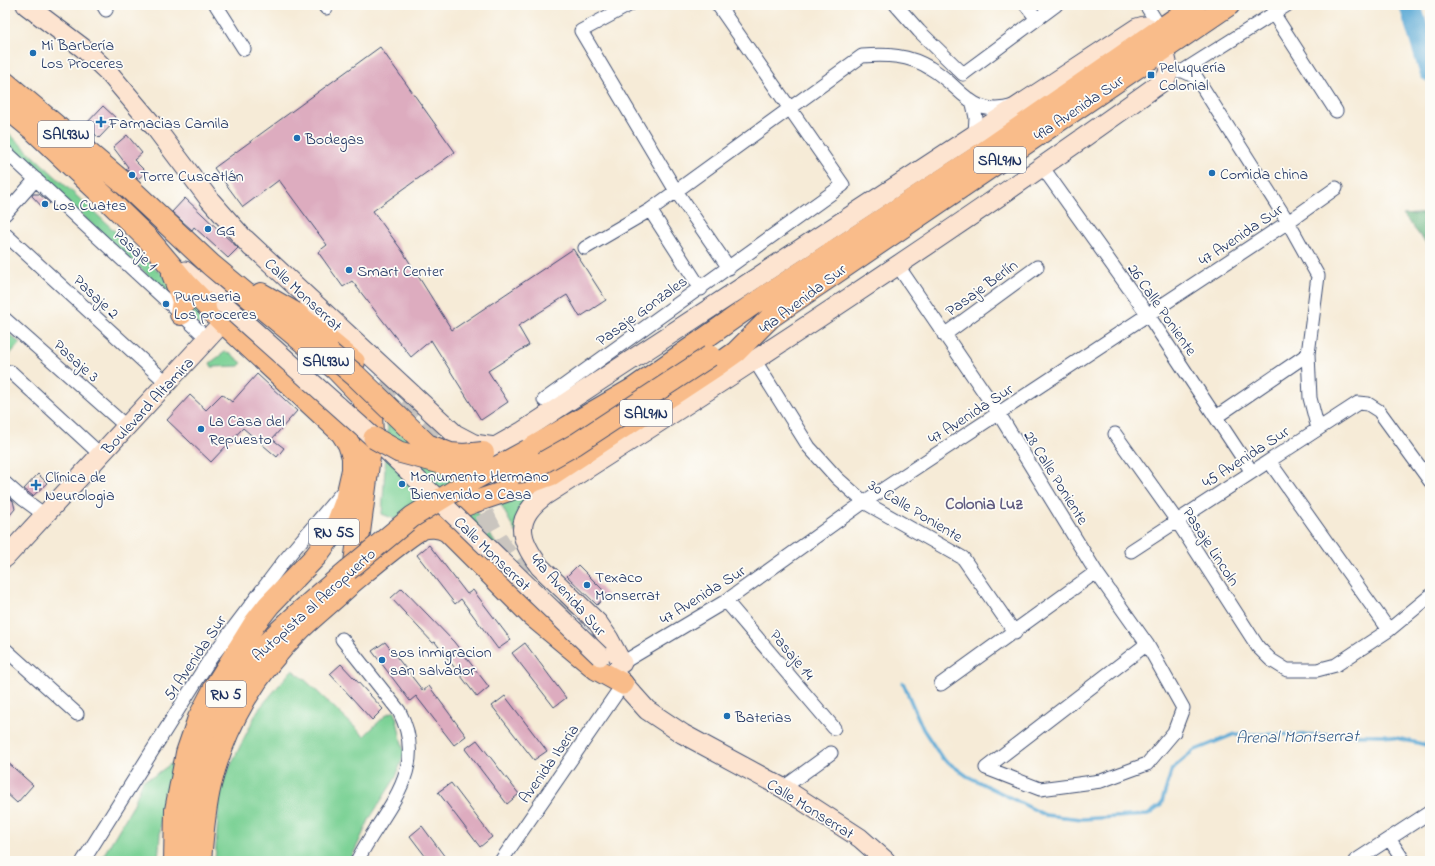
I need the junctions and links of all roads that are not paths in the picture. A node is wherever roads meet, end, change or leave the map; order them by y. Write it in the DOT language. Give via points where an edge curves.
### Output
graph roads {
  1 [pos="26,5"];
  2 [pos="216,5"];
  3 [pos="629,5"];
  4 [pos="718,5"];
  5 [pos="896,5"];
  6 [pos="1026,5"];
  7 [pos="1056,5"];
  8 [pos="1146,5"];
  9 [pos="1195,5"];
  10 [pos="1229,5"];
  11 [pos="1287,5"];
  12 [pos="1273,13"];
  13 [pos="1037,19"];
  14 [pos="1158,37"];
  15 [pos="244,49"];
  16 [pos="5,70"];
  17 [pos="1176,71"];
  18 [pos="5,84"];
  19 [pos="973,104"];
  20 [pos="1020,105"];
  21 [pos="5,106"];
  22 [pos="791,109"];
  23 [pos="1336,111"];
  24 [pos="5,120"];
  25 [pos="956,148"];
  26 [pos="5,151"];
  27 [pos="56,152"];
  28 [pos="1043,168"];
  29 [pos="36,179"];
  30 [pos="127,186"];
  31 [pos="1336,188"];
  32 [pos="676,191"];
  33 [pos="650,210"];
  34 [pos="5,214"];
  35 [pos="1288,222"];
  36 [pos="5,234"];
  37 [pos="245,239"];
  38 [pos="149,240"];
  39 [pos="585,248"];
  40 [pos="211,265"];
  41 [pos="898,266"];
  42 [pos="1038,267"];
  43 [pos="729,268"];
  44 [pos="701,289"];
  45 [pos="264,309"];
  46 [pos="224,313"];
  47 [pos="181,314"];
  48 [pos="1148,315"];
  49 [pos="771,317"];
  50 [pos="5,318"];
  51 [pos="944,335"];
  52 [pos="208,340"];
  53 [pos="1308,354"];
  54 [pos="755,361"];
  55 [pos="363,369"];
  56 [pos="10,372"];
  57 [pos="167,383"];
  58 [pos="380,384"];
  59 [pos="544,400"];
  60 [pos="999,414"];
  61 [pos="1216,417"];
  62 [pos="126,427"];
  63 [pos="1318,429"];
  64 [pos="1115,434"];
  65 [pos="374,438"];
  66 [pos="489,450"];
  67 [pos="528,450"];
  68 [pos="101,455"];
  69 [pos="1269,461"];
  70 [pos="1252,472"];
  71 [pos="1430,481"];
  72 [pos="5,483"];
  73 [pos="350,484"];
  74 [pos="510,490"];
  75 [pos="453,491"];
  76 [pos="864,502"];
  77 [pos="45,515"];
  78 [pos="1177,521"];
  79 [pos="420,529"];
  80 [pos="1131,551"];
  81 [pos="5,558"];
  82 [pos="1096,572"];
  83 [pos="348,578"];
  84 [pos="1430,596"];
  85 [pos="726,601"];
  86 [pos="582,625"];
  87 [pos="1389,630"];
  88 [pos="1014,633"];
  89 [pos="342,639"];
  90 [pos="1147,644"];
  91 [pos="5,648"];
  92 [pos="622,663"];
  93 [pos="623,684"];
  94 [pos="941,684"];
  95 [pos="77,714"];
  96 [pos="834,728"];
  97 [pos="831,753"];
  98 [pos="732,762"];
  99 [pos="782,788"];
  100 [pos="1430,812"];
  101 [pos="1390,840"];
  102 [pos="83,861"];
  103 [pos="175,861"];
  104 [pos="185,861"];
  105 [pos="200,861"];
  106 [pos="357,861"];
  107 [pos="501,861"];
  108 [pos="886,861"];
  109 [pos="1355,861"];
  110 [pos="1404,861"];
  1 -- 37 [label="street, Calle Monserrat" via="83,48 109,73 157,130 208,199"];
  2 -- 15 [label="street"];
  3 -- 32 [label="street" via="581,31"];
  4 -- 22 [label="street"];
  5 -- 13 [label="street" via="963,74"];
  6 -- 13 [label="street"];
  7 -- 13 [label="street"];
  8 -- 14 [label="street"];
  9 -- 14 [label="main road, 49a Avenida Sur / SAL91N"];
  10 -- 14 [label="main road, 49a Avenida Sur / SAL91N"];
  11 -- 12 [label="street"];
  12 -- 17 [label="street"];
  12 -- 23 [label="street"];
  14 -- 17 [label="street"];
  14 -- 20 [label="street, 49a Avenida Sur" via="1144,26 1137,28"];
  14 -- 49 [label="main road, 49a Avenida Sur / SAL91N"];
  14 -- 67 [label="main road, 49a Avenida Sur / SAL91N" via="765,296 634,388"];
  16 -- 30 [label="highway"];
  17 -- 28 [label="street, 49a Avenida Sur"];
  17 -- 35 [label="street" via="1196,77"];
  18 -- 30 [label="highway, SAL93W"];
  19 -- 20 [label="street" via="986,108"];
  19 -- 22 [label="street" via="930,68 904,57 878,55 862,56"];
  19 -- 25 [label="street" via="975,132"];
  20 -- 25 [label="street, 49a Avenida Sur"];
  21 -- 27 [label="highway, SAL93W"];
  22 -- 32 [label="street"];
  22 -- 43 [label="street" via="843,185"];
  24 -- 27 [label="highway"];
  25 -- 66 [label="street, 49a Avenida Sur" via="523,431"];
  26 -- 29 [label="street, Pasaje 1"];
  27 -- 38 [label="highway, SAL93W"];
  28 -- 41 [label="street, 49a Avenida Sur"];
  28 -- 48 [label="street, 26 Calle Poniente"];
  29 -- 34 [label="street"];
  29 -- 47 [label="street, Pasaje 1"];
  30 -- 40 [label="highway, SAL93W"];
  31 -- 35 [label="street, 47 Avenida Sur"];
  32 -- 33 [label="street"];
  32 -- 43 [label="street"];
  33 -- 39 [label="street"];
  33 -- 44 [label="street, Pasaje Gonzales"];
  35 -- 48 [label="street, 47 Avenida Sur"];
  35 -- 53 [label="street" via="1318,276"];
  36 -- 57 [label="street, Pasaje 2"];
  37 -- 55 [label="street, Calle Monserrat" via="279,280"];
  37 -- 66 [label="street, Calle Monserrat" via="455,434"];
  38 -- 46 [label="highway, RN 5S" via="187,285"];
  38 -- 47 [label="highway" via="175,278 183,300"];
  40 -- 45 [label="highway, SAL93W"];
  40 -- 55 [label="highway" via="296,314"];
  41 -- 51 [label="street, 28 Calle Poniente"];
  41 -- 54 [label="street, 49a Avenida Sur"];
  42 -- 51 [label="street, Pasaje Berlín"];
  43 -- 44 [label="street"];
  44 -- 59 [label="street, Pasaje Gonzales"];
  45 -- 66 [label="highway, bridge" via="297,327 330,354 427,445 450,454 469,455"];
  45 -- 83 [label="highway, SAL93W" via="336,369 362,396 371,415 370,460 354,571"];
  46 -- 52 [label="street, Boulevard Altamira"];
  46 -- 65 [label="street, Calle Monserrat, bridge"];
  46 -- 73 [label="highway, RN 5S" via="342,433 353,457"];
  47 -- 52 [label="street, Pasaje 1"];
  48 -- 60 [label="street, 47 Avenida Sur"];
  48 -- 61 [label="street, 26 Calle Poniente"];
  49 -- 65 [label="main road, bridge" via="576,444 528,471 509,473 463,469 399,452"];
  49 -- 74 [label="main road, 49a Avenida Sur / SAL91N" via="730,356 579,458 551,475"];
  50 -- 62 [label="street, Pasaje 3"];
  51 -- 60 [label="street, 28 Calle Poniente"];
  52 -- 57 [label="street, Boulevard Altamira"];
  53 -- 61 [label="street"];
  53 -- 63 [label="street" via="1310,398"];
  54 -- 76 [label="street, 30 Calle Poniente" via="809,447 837,478"];
  54 -- 92 [label="street, 49a Avenida Sur" via="544,496 532,506 524,520 523,537 540,567 598,623 610,639"];
  55 -- 58 [label="street, Calle Monserrat"];
  56 -- 68 [label="street"];
  57 -- 62 [label="street, Boulevard Altamira"];
  60 -- 76 [label="street, 47 Avenida Sur"];
  60 -- 82 [label="street, 28 Calle Poniente"];
  61 -- 70 [label="street, 26 Calle Poniente"];
  62 -- 68 [label="street, Boulevard Altamira"];
  63 -- 69 [label="street, 45 Avenida Sur"];
  63 -- 71 [label="street, 45 Avenida Sur" via="1358,403 1368,404 1379,411"];
  64 -- 78 [label="street, Pasaje Lincoln"];
  65 -- 93 [label="street, Calle Monserrat, bridge" via="600,656"];
  67 -- 75 [label="main road, 49a Avenida Sur / RN 5, bridge"];
  68 -- 77 [label="street, Boulevard Altamira"];
  69 -- 70 [label="street, 45 Avenida Sur"];
  69 -- 87 [label="street"];
  70 -- 78 [label="street, 45 Avenida Sur"];
  72 -- 77 [label="street"];
  73 -- 102 [label="street, 51 Avenida Sur" via="284,561 210,659"];
  73 -- 103 [label="highway, RN 5S" via="335,530 316,556 255,623 199,718 187,753 176,810"];
  74 -- 79 [label="main road, 49a Avenida Sur / RN 5, bridge" via="444,514"];
  75 -- 83 [label="main road, Autopista al Aeropuerto / RN 5, bridge" via="412,517"];
  76 -- 85 [label="street, 47 Avenida Sur"];
  76 -- 88 [label="street, 30 Calle Poniente" via="963,558"];
  77 -- 81 [label="street, Boulevard Altamira"];
  78 -- 80 [label="street, 45 Avenida Sur"];
  78 -- 87 [label="street, Pasaje Lincoln" via="1258,647 1270,660 1286,670 1317,670 1336,665"];
  79 -- 83 [label="main road, 49a Avenida Sur / RN 5"];
  79 -- 93 [label="main road" via="440,527 447,532 532,616 596,669"];
  82 -- 88 [label="street"];
  82 -- 90 [label="street, 28 Calle Poniente"];
  83 -- 104 [label="main road, Autopista al Aeropuerto / RN 5" via="266,642 244,666 216,711 193,769"];
  83 -- 105 [label="highway, RN 5" via="264,670 245,698 218,754 206,807"];
  84 -- 87 [label="street"];
  85 -- 92 [label="street, 47 Avenida Sur"];
  85 -- 96 [label="street, Pasaje 14"];
  86 -- 92 [label="street, Calle Monserrat"];
  88 -- 94 [label="street"];
  89 -- 106 [label="street" via="399,711 411,746 410,764 402,786"];
  90 -- 90 [label="street, 28 Calle Poniente" via="986,768 1040,789 1101,781 1147,764 1174,732 1183,708"];
  91 -- 95 [label="street"];
  92 -- 98 [label="street, Calle Monserrat" via="662,708"];
  93 -- 98 [label="street, Calle Monserrat" via="647,710"];
  93 -- 107 [label="street, Avenida Iberia"];
  97 -- 99 [label="street"];
  98 -- 99 [label="street, Calle Monserrat"];
  99 -- 108 [label="street, Calle Monserrat" via="860,838"];
  100 -- 101 [label="street"];
  101 -- 109 [label="street"];
  101 -- 110 [label="street"];
}
